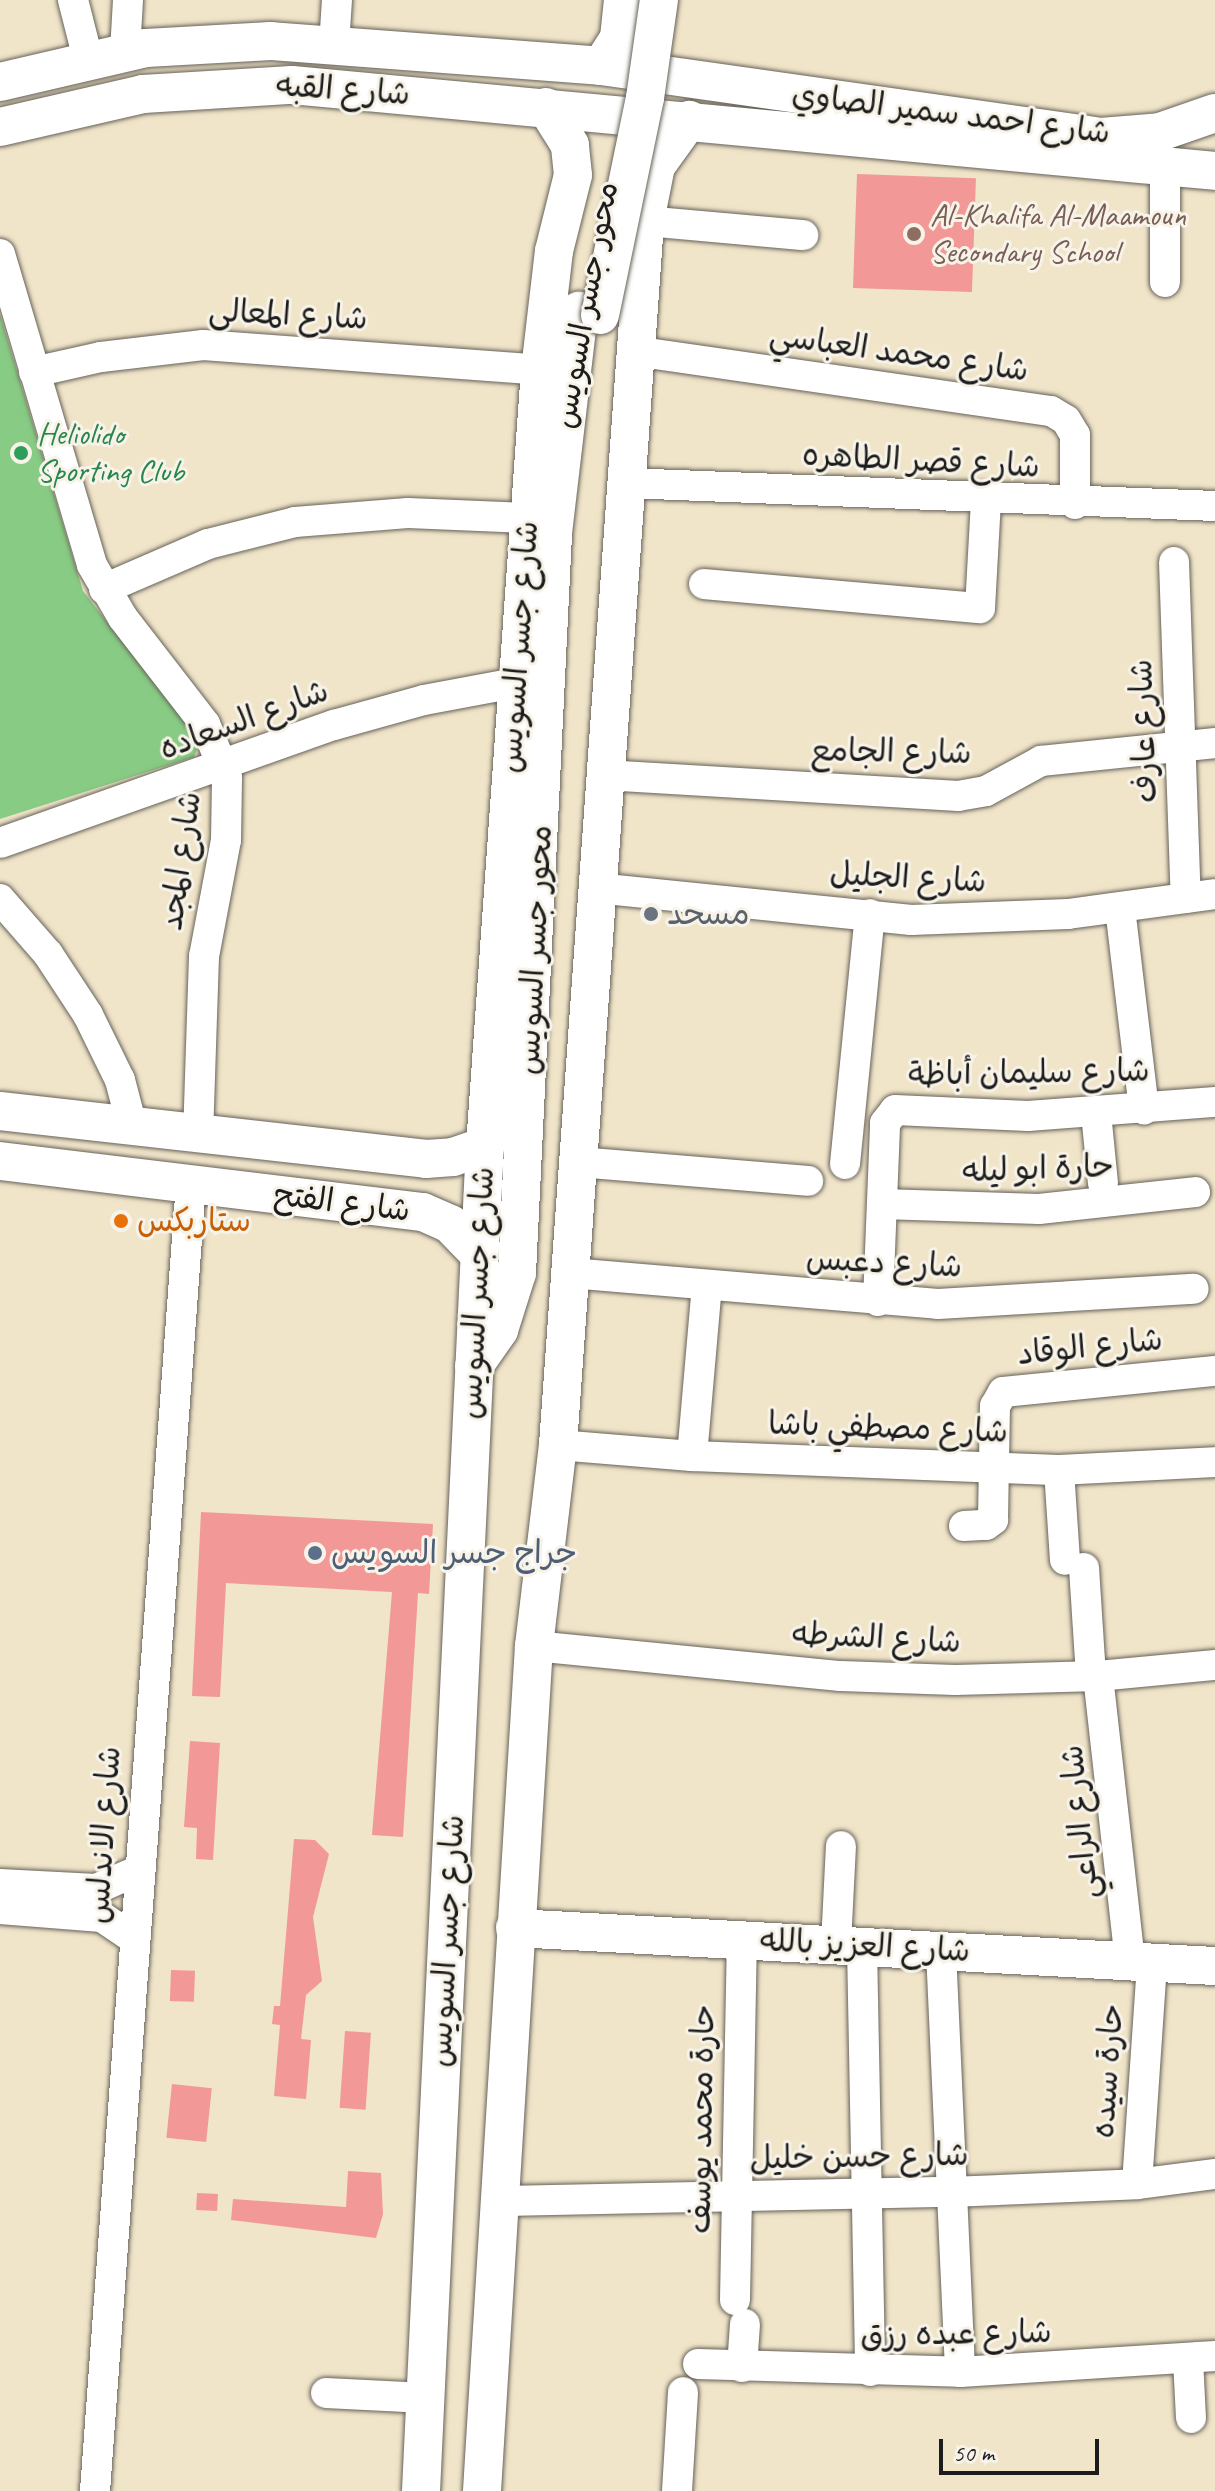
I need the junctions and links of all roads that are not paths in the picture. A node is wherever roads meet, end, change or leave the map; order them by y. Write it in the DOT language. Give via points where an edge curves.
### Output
graph roads {
  1 [pos="73,0"];
  2 [pos="128,0"];
  3 [pos="337,0"];
  4 [pos="627,9"];
  5 [pos="667,11"];
  6 [pos="334,45"];
  7 [pos="125,52"];
  8 [pos="88,59"];
  9 [pos="601,66"];
  10 [pos="684,78"];
  11 [pos="0,82"];
  12 [pos="546,107"];
  13 [pos="1215,113"];
  14 [pos="689,120"];
  15 [pos="0,127"];
  16 [pos="1165,167"];
  17 [pos="1215,171"];
  18 [pos="565,203"];
  19 [pos="645,221"];
  20 [pos="803,235"];
  21 [pos="0,254"];
  22 [pos="1165,282"];
  23 [pos="590,313"];
  24 [pos="634,351"];
  25 [pos="540,370"];
  26 [pos="34,372"];
  27 [pos="625,483"];
  28 [pos="986,500"];
  29 [pos="1075,504"];
  30 [pos="1215,506"];
  31 [pos="527,518"];
  32 [pos="1174,562"];
  33 [pos="704,584"];
  34 [pos="104,589"];
  35 [pos="516,683"];
  36 [pos="1215,743"];
  37 [pos="1180,746"];
  38 [pos="224,766"];
  39 [pos="604,775"];
  40 [pos="0,843"];
  41 [pos="596,888"];
  42 [pos="1200,896"];
  43 [pos="0,899"];
  44 [pos="1120,908"];
  45 [pos="870,914"];
  46 [pos="1215,1102"];
  47 [pos="1144,1110"];
  48 [pos="0,1111"];
  49 [pos="1096,1113"];
  50 [pos="132,1126"];
  51 [pos="198,1133"];
  52 [pos="485,1146"];
  53 [pos="426,1159"];
  54 [pos="0,1161"];
  55 [pos="578,1162"];
  56 [pos="845,1164"];
  57 [pos="808,1181"];
  58 [pos="1103,1183"];
  59 [pos="191,1185"];
  60 [pos="1195,1192"];
  61 [pos="882,1204"];
  62 [pos="416,1211"];
  63 [pos="478,1253"];
  64 [pos="570,1273"];
  65 [pos="707,1286"];
  66 [pos="1194,1289"];
  67 [pos="878,1301"];
  68 [pos="565,1339"];
  69 [pos="473,1367"];
  70 [pos="1215,1371"];
  71 [pos="558,1445"];
  72 [pos="692,1456"];
  73 [pos="1215,1462"];
  74 [pos="994,1468"];
  75 [pos="1059,1470"];
  76 [pos="964,1526"];
  77 [pos="534,1646"];
  78 [pos="1215,1665"];
  79 [pos="1095,1676"];
  80 [pos="841,1846"];
  81 [pos="137,1871"];
  82 [pos="0,1884"];
  83 [pos="0,1909"];
  84 [pos="515,1928"];
  85 [pos="133,1938"];
  86 [pos="742,1940"];
  87 [pos="849,1945"];
  88 [pos="941,1951"];
  89 [pos="1141,1962"];
  90 [pos="1215,1966"];
  91 [pos="1215,2174"];
  92 [pos="1137,2184"];
  93 [pos="950,2192"];
  94 [pos="867,2194"];
  95 [pos="735,2196"];
  96 [pos="504,2201"];
  97 [pos="1201,2358"];
  98 [pos="698,2364"];
  99 [pos="742,2367"];
  100 [pos="870,2371"];
  101 [pos="960,2372"];
  102 [pos="683,2392"];
  103 [pos="326,2393"];
  104 [pos="426,2398"];
  105 [pos="1191,2418"];
  106 [pos="95,2491"];
  107 [pos="421,2491"];
  108 [pos="482,2491"];
  109 [pos="677,2491"];
  1 -- 8 [label="street"];
  2 -- 7 [label="street"];
  3 -- 6 [label="street"];
  4 -- 5 [label="main road" via="639,39"];
  4 -- 9 [label="main road"];
  4 -- 23 [label="main road, محور جسر السويس" via="621,102"];
  5 -- 10 [label="main road" via="670,53"];
  5 -- 23 [label="main road, محور جسر السويس, bridge"];
  6 -- 7 [label="main road, شارع القبه" via="229,41"];
  6 -- 9 [label="main road, شارع القبه"];
  7 -- 8 [label="main road, شارع القبه"];
  8 -- 11 [label="main road, شارع القبه"];
  9 -- 10 [label="main road, شارع القبه"];
  10 -- 13 [label="main road, شارع احمد سمير الصاوي" via="1101,137 1160,132"];
  12 -- 14 [label="main road, شارع القبه"];
  12 -- 15 [label="main road, شارع القبه" via="335,87 228,85 122,97"];
  12 -- 18 [label="main road, شارع جسر السويس" via="570,145 573,175"];
  14 -- 16 [label="main road, شارع احمد سمير الصاوي"];
  14 -- 19 [label="main road" via="656,166"];
  16 -- 17 [label="main road, شارع احمد سمير الصاوي"];
  16 -- 22 [label="street"];
  18 -- 19 [label="main road" via="580,189 611,184 630,194"];
  18 -- 25 [label="main road, شارع جسر السويس"];
  19 -- 20 [label="street"];
  19 -- 24 [label="main road"];
  21 -- 26 [label="street, شارع المجد"];
  23 -- 68 [label="main road, محور جسر السويس" via="575,518 539,1273 548,1315"];
  23 -- 69 [label="main road, محور جسر السويس" via="553,533 517,1273 499,1330"];
  24 -- 27 [label="main road"];
  24 -- 29 [label="street, شارع محمد العباسي" via="1051,411 1066,420 1075,435"];
  25 -- 26 [label="street, شارع المعالى" via="203,345 110,355"];
  25 -- 31 [label="main road, شارع جسر السويس"];
  26 -- 34 [label="street, شارع المجد" via="86,548"];
  27 -- 28 [label="street, شارع قصر الطاهره"];
  27 -- 39 [label="main road"];
  28 -- 29 [label="street, شارع قصر الطاهره"];
  28 -- 33 [label="street" via="980,608"];
  29 -- 30 [label="street, شارع قصر الطاهره"];
  31 -- 34 [label="street" via="385,513 295,522 208,544"];
  31 -- 35 [label="main road, شارع جسر السويس"];
  32 -- 37 [label="street, شارع عارف"];
  34 -- 38 [label="street, شارع المجد" via="200,716"];
  35 -- 38 [label="street, شارع السعاده" via="367,715"];
  35 -- 52 [label="main road, شارع جسر السويس"];
  36 -- 37 [label="street, شارع الجامع"];
  37 -- 39 [label="street, شارع الجامع" via="1041,761 986,791 958,796"];
  37 -- 42 [label="street, شارع عارف"];
  38 -- 40 [label="street, شارع السعاده"];
  38 -- 51 [label="street, شارع المجد" via="229,816 204,956"];
  39 -- 41 [label="main road"];
  41 -- 45 [label="street, شارع الجليل"];
  41 -- 55 [label="main road"];
  42 -- 44 [label="street, شارع الجليل"];
  43 -- 50 [label="street" via="48,954 84,1007 120,1080"];
  44 -- 45 [label="street, شارع الجليل" via="963,920"];
  44 -- 47 [label="street"];
  45 -- 56 [label="street"];
  46 -- 47 [label="street, شارع سليمان أباظة"];
  47 -- 49 [label="street, شارع سليمان أباظة"];
  48 -- 50 [label="main road, شارع الفتح"];
  49 -- 58 [label="street"];
  49 -- 61 [label="street, شارع سليمان أباظة" via="895,1110 885,1123"];
  50 -- 51 [label="main road, شارع الفتح"];
  51 -- 53 [label="main road, شارع الفتح"];
  52 -- 53 [label="main road, شارع الفتح"];
  52 -- 63 [label="main road, شارع جسر السويس"];
  53 -- 62 [label="main road" via="429,1187"];
  54 -- 59 [label="main road, شارع الفتح"];
  55 -- 57 [label="street"];
  55 -- 64 [label="main road"];
  59 -- 62 [label="main road, شارع الفتح"];
  59 -- 81 [label="street, شارع الاندلس"];
  60 -- 61 [label="street, حارة ابو ليله" via="1039,1209"];
  61 -- 67 [label="street, شارع سليمان أباظة"];
  62 -- 63 [label="main road, شارع الفتح" via="450,1224"];
  63 -- 69 [label="main road, شارع جسر السويس"];
  64 -- 65 [label="street, شارع دعبس"];
  64 -- 68 [label="main road"];
  65 -- 67 [label="street, شارع دعبس"];
  65 -- 72 [label="street"];
  66 -- 67 [label="street, شارع دعبس" via="1011,1303"];
  68 -- 71 [label="main road"];
  69 -- 104 [label="main road, شارع جسر السويس"];
  70 -- 74 [label="street, شارع الوقاد" via="1007,1390 995,1406"];
  71 -- 72 [label="street, شارع مصطفي باشا"];
  71 -- 77 [label="main road"];
  72 -- 74 [label="street, شارع مصطفي باشا"];
  73 -- 75 [label="street, شارع مصطفي باشا"];
  74 -- 75 [label="street, شارع مصطفي باشا"];
  74 -- 76 [label="street, شارع الوقاد" via="993,1520"];
  75 -- 79 [label="street, شارع الراعي"];
  77 -- 79 [label="street, شارع الشرطه" via="841,1676"];
  77 -- 84 [label="main road"];
  78 -- 79 [label="street, شارع الشرطه"];
  79 -- 89 [label="street, شارع الراعي"];
  80 -- 87 [label="street"];
  81 -- 82 [label="street" via="96,1889"];
  81 -- 85 [label="street, شارع الاندلس"];
  83 -- 85 [label="street" via="95,1915 116,1923"];
  84 -- 86 [label="main road, شارع العزيز بالله"];
  84 -- 96 [label="main road"];
  85 -- 106 [label="street, شارع الاندلس"];
  86 -- 87 [label="main road, شارع العزيز بالله"];
  86 -- 95 [label="street, حارة محمد يوسف" via="724,2094"];
  87 -- 88 [label="main road, شارع العزيز بالله"];
  87 -- 94 [label="street"];
  88 -- 89 [label="main road, شارع العزيز بالله"];
  88 -- 93 [label="street"];
  89 -- 90 [label="main road, شارع العزيز بالله"];
  89 -- 92 [label="street, حارة سيده"];
  91 -- 92 [label="street, شارع حسن خليل"];
  92 -- 93 [label="street, شارع حسن خليل"];
  93 -- 94 [label="street, شارع حسن خليل"];
  93 -- 101 [label="street"];
  94 -- 95 [label="street, شارع حسن خليل"];
  94 -- 100 [label="street"];
  95 -- 96 [label="street, شارع حسن خليل"];
  95 -- 99 [label="street, حارة محمد يوسف"];
  96 -- 108 [label="main road"];
  97 -- 101 [label="street, شارع عبده رزق"];
  97 -- 105 [label="street"];
  98 -- 99 [label="street, شارع عبده رزق"];
  99 -- 100 [label="street, شارع عبده رزق"];
  100 -- 101 [label="street, شارع عبده رزق"];
  102 -- 109 [label="street"];
  103 -- 104 [label="street"];
  104 -- 107 [label="main road, شارع جسر السويس"];
}
